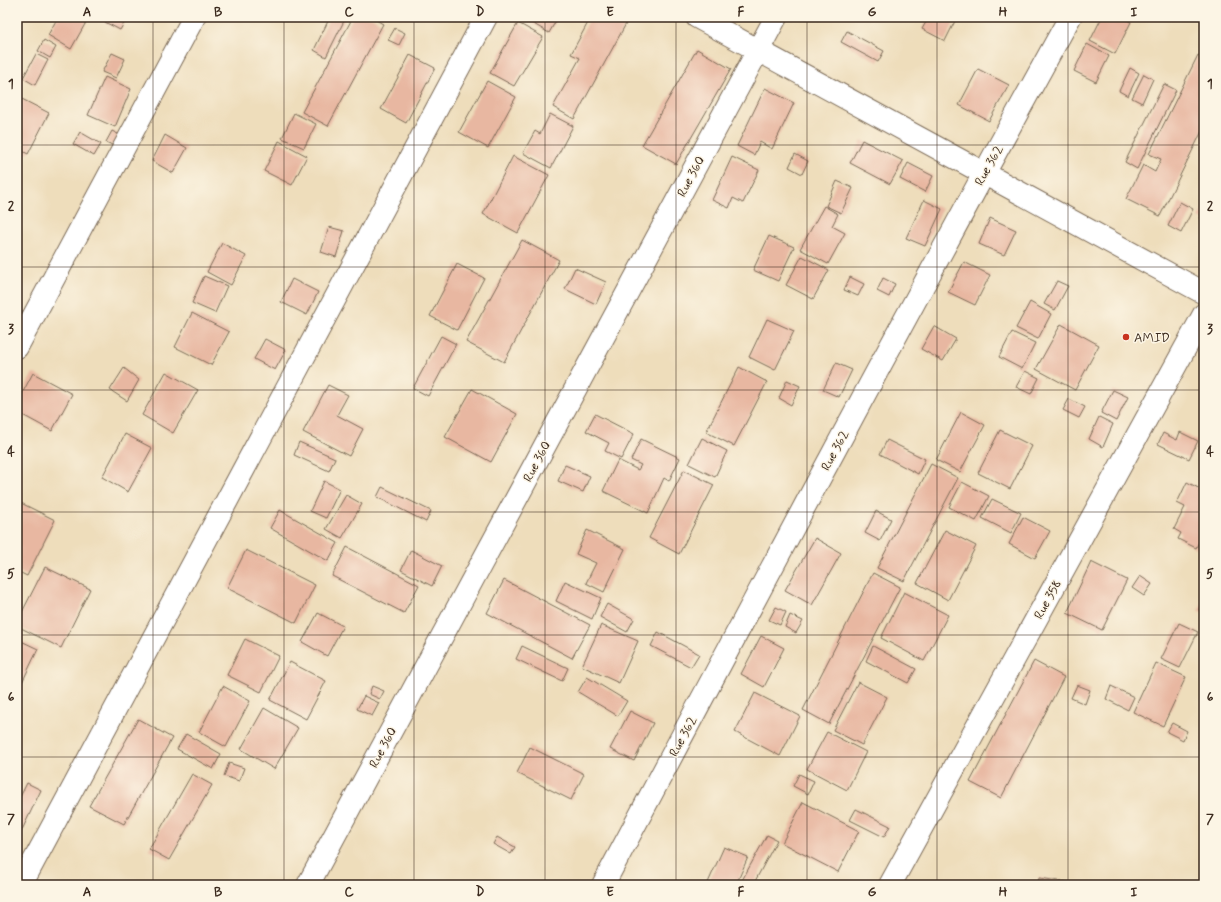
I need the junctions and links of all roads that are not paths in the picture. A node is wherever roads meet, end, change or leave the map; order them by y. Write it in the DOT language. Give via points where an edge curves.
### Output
graph roads {
  1 [pos="194,17"];
  2 [pos="486,17"];
  3 [pos="697,17"];
  4 [pos="776,17"];
  5 [pos="1070,17"];
  6 [pos="757,50"];
  7 [pos="984,173"];
  8 [pos="1204,293"];
  9 [pos="1204,314"];
  10 [pos="17,347"];
  11 [pos="21,885"];
  12 [pos="308,885"];
  13 [pos="603,885"];
  14 [pos="890,885"];
  1 -- 10 [label="street"];
  2 -- 11 [label="street"];
  3 -- 6 [label="street"];
  4 -- 6 [label="street, Rue 360"];
  5 -- 7 [label="street, Rue 362"];
  6 -- 7 [label="street"];
  6 -- 12 [label="street, Rue 360"];
  7 -- 8 [label="street"];
  7 -- 13 [label="street, Rue 362"];
  9 -- 14 [label="street, Rue 358"];
}
